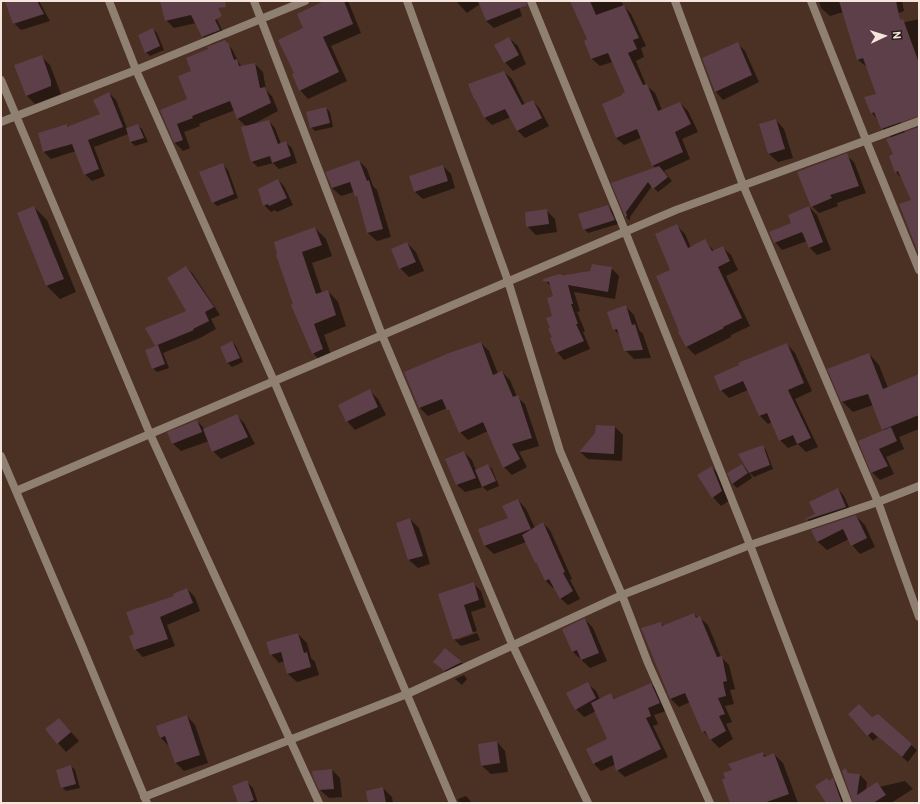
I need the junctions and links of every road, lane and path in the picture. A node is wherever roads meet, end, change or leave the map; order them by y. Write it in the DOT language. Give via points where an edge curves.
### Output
graph roads {
  1 [pos="109,1"];
  2 [pos="254,1"];
  3 [pos="305,1"];
  4 [pos="407,1"];
  5 [pos="531,1"];
  6 [pos="675,1"];
  7 [pos="811,1"];
  8 [pos="260,19"];
  9 [pos="136,70"];
  10 [pos="1,80"];
  11 [pos="17,116"];
  12 [pos="919,121"];
  13 [pos="1,122"];
  14 [pos="866,140"];
  15 [pos="743,185"];
  16 [pos="625,231"];
  17 [pos="919,270"];
  18 [pos="508,281"];
  19 [pos="382,335"];
  20 [pos="274,382"];
  21 [pos="150,434"];
  22 [pos="1,456"];
  23 [pos="919,486"];
  24 [pos="16,491"];
  25 [pos="878,502"];
  26 [pos="750,545"];
  27 [pos="622,595"];
  28 [pos="919,617"];
  29 [pos="512,644"];
  30 [pos="407,694"];
  31 [pos="290,740"];
  32 [pos="145,800"];
  33 [pos="319,803"];
  34 [pos="453,803"];
  35 [pos="588,803"];
  36 [pos="710,803"];
  37 [pos="848,803"];
  1 -- 9 [label="street"];
  2 -- 8 [label="street"];
  3 -- 8 [label="street"];
  4 -- 18 [label="street"];
  5 -- 16 [label="street"];
  6 -- 15 [label="street"];
  7 -- 14 [label="street"];
  8 -- 9 [label="street"];
  8 -- 19 [label="street"];
  9 -- 11 [label="street"];
  9 -- 20 [label="street"];
  10 -- 11 [label="street"];
  11 -- 13 [label="street"];
  11 -- 21 [label="street"];
  12 -- 14 [label="street"];
  14 -- 15 [label="street"];
  14 -- 17 [label="street"];
  15 -- 16 [label="street"];
  15 -- 25 [label="street"];
  16 -- 18 [label="street"];
  16 -- 26 [label="street"];
  18 -- 19 [label="street"];
  18 -- 27 [label="street" via="560,451"];
  19 -- 20 [label="street"];
  19 -- 29 [label="street"];
  20 -- 21 [label="street"];
  20 -- 30 [label="street"];
  21 -- 24 [label="street"];
  21 -- 31 [label="street"];
  22 -- 24 [label="street"];
  23 -- 25 [label="street"];
  24 -- 32 [label="street"];
  25 -- 26 [label="street"];
  25 -- 28 [label="street"];
  26 -- 27 [label="street"];
  26 -- 37 [label="street"];
  27 -- 29 [label="street"];
  27 -- 36 [label="street" via="648,663"];
  29 -- 30 [label="street"];
  29 -- 35 [label="street"];
  30 -- 31 [label="street"];
  30 -- 34 [label="street"];
  31 -- 32 [label="street"];
  31 -- 33 [label="street"];
}
